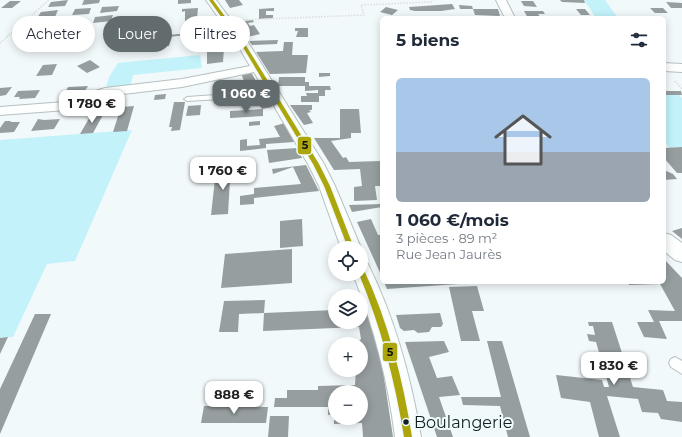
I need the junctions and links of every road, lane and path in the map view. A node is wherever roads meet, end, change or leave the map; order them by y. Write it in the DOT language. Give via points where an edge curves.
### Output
graph roads {
  1 [pos="49,0"];
  2 [pos="211,0"];
  3 [pos="433,0"];
  4 [pos="501,0"];
  5 [pos="223,16"];
  6 [pos="509,16"];
  7 [pos="250,21"];
  8 [pos="0,43"];
  9 [pos="247,52"];
  10 [pos="666,67"];
  11 [pos="257,68"];
  12 [pos="682,68"];
  13 [pos="272,92"];
  14 [pos="187,99"];
  15 [pos="0,111"];
  16 [pos="348,241"];
  17 [pos="666,242"];
  18 [pos="682,254"];
  19 [pos="365,281"];
  20 [pos="408,437"];
  1 -- 8 [label="path"];
  2 -- 5 [label="street"];
  3 -- 7 [label="path" via="361,5 364,15"];
  4 -- 6 [label="street"];
  9 -- 11 [label="street"];
  10 -- 12 [label="street"];
  11 -- 13 [label="street"];
  11 -- 15 [label="street" via="190,82 105,92 80,105"];
  13 -- 14 [label="lane"];
  13 -- 16 [label="street" via="316,164"];
  17 -- 18 [label="street"];
  19 -- 20 [label="street" via="398,374"];
}
